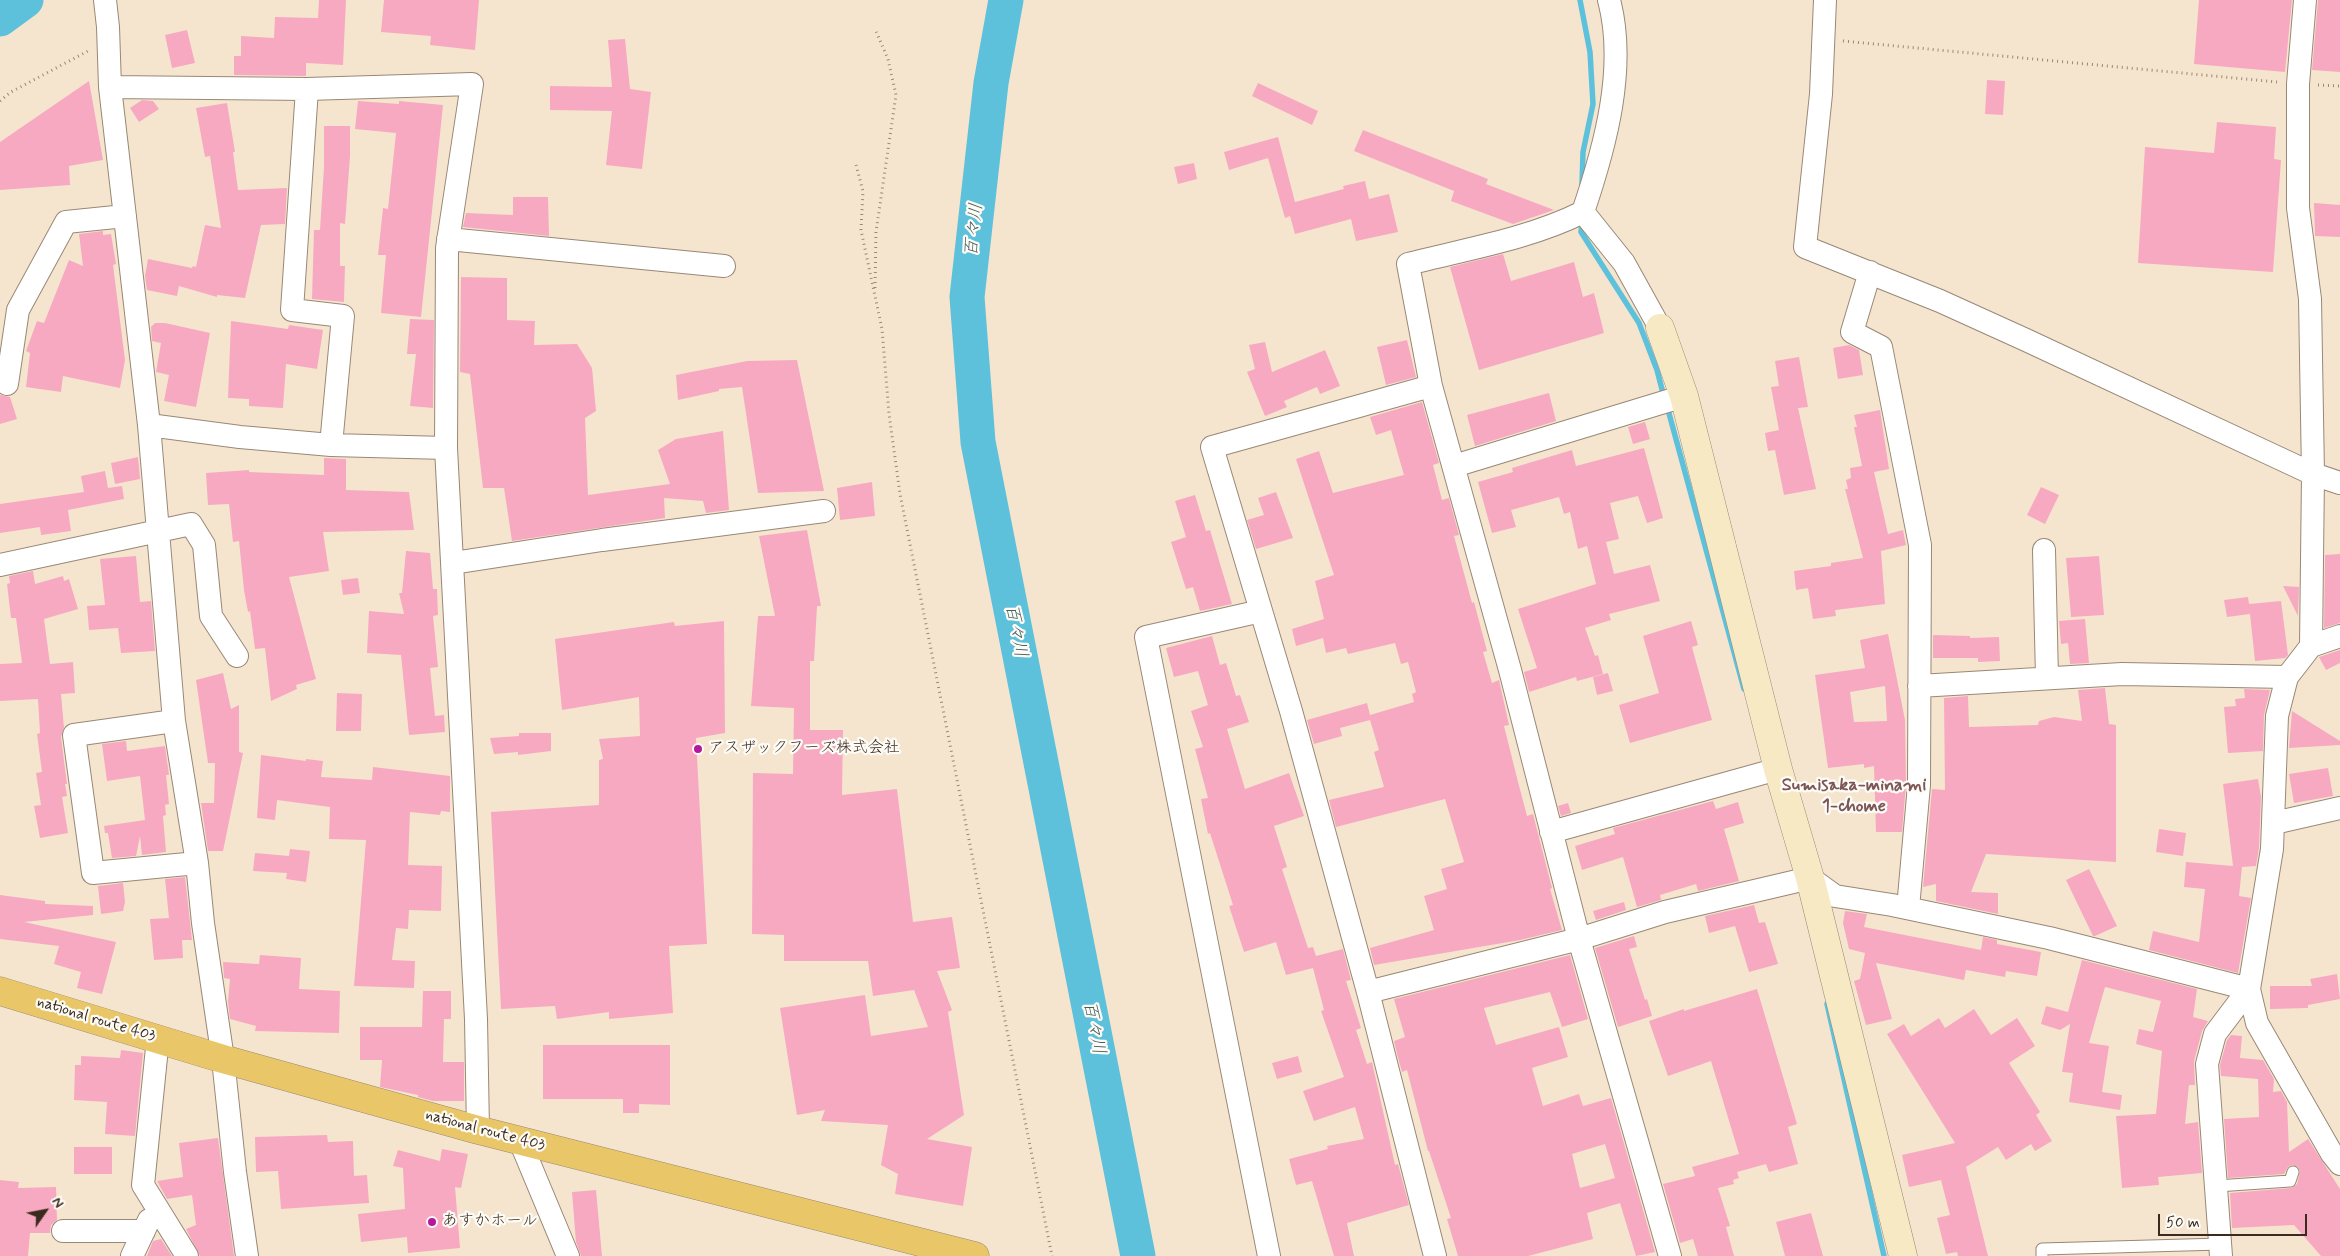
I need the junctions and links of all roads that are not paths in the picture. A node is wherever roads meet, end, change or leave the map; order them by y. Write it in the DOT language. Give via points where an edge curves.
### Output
graph roads {
  1 [pos="105,0"];
  2 [pos="1609,0"];
  3 [pos="1825,0"];
  4 [pos="2305,0"];
  5 [pos="110,87"];
  6 [pos="307,88"];
  7 [pos="1583,212"];
  8 [pos="124,216"];
  9 [pos="448,239"];
  10 [pos="724,266"];
  11 [pos="1870,272"];
  12 [pos="1660,328"];
  13 [pos="7,384"];
  14 [pos="1431,386"];
  15 [pos="1684,396"];
  16 [pos="149,425"];
  17 [pos="331,445"];
  18 [pos="446,448"];
  19 [pos="1454,466"];
  20 [pos="2313,474"];
  21 [pos="2340,483"];
  22 [pos="824,511"];
  23 [pos="156,531"];
  24 [pos="2044,550"];
  25 [pos="453,563"];
  26 [pos="0,564"];
  27 [pos="1261,611"];
  28 [pos="2340,636"];
  29 [pos="2310,646"];
  30 [pos="236,656"];
  31 [pos="2287,676"];
  32 [pos="2048,678"];
  33 [pos="1919,686"];
  34 [pos="174,721"];
  35 [pos="1778,769"];
  36 [pos="2340,808"];
  37 [pos="2274,823"];
  38 [pos="1551,832"];
  39 [pos="197,863"];
  40 [pos="1810,878"];
  41 [pos="1908,908"];
  42 [pos="1578,939"];
  43 [pos="2249,989"];
  44 [pos="0,991"];
  45 [pos="1368,992"];
  46 [pos="158,1038"];
  47 [pos="223,1059"];
  48 [pos="478,1130"];
  49 [pos="520,1141"];
  50 [pos="2340,1164"];
  51 [pos="2293,1172"];
  52 [pos="2217,1186"];
  53 [pos="156,1205"];
  54 [pos="64,1231"];
  55 [pos="144,1231"];
  56 [pos="2221,1250"];
  57 [pos="2111,1252"];
  58 [pos="132,1256"];
  59 [pos="187,1256"];
  60 [pos="247,1256"];
  61 [pos="568,1256"];
  62 [pos="975,1256"];
  63 [pos="1269,1256"];
  64 [pos="1435,1256"];
  65 [pos="1670,1256"];
  66 [pos="1903,1256"];
  67 [pos="2042,1256"];
  1 -- 5 [label="street"];
  2 -- 7 [label="street" via="1617,48 1601,159"];
  3 -- 11 [label="street" via="1821,94 1805,247"];
  4 -- 20 [label="street" via="2298,84 2298,208 2310,299"];
  5 -- 6 [label="street"];
  5 -- 8 [label="street"];
  6 -- 9 [label="street" via="472,84"];
  6 -- 17 [label="street" via="292,310 343,316"];
  7 -- 12 [label="street" via="1624,263"];
  7 -- 14 [label="street" via="1533,231 1408,264"];
  8 -- 13 [label="street" via="66,222 18,310"];
  8 -- 16 [label="street"];
  9 -- 10 [label="street"];
  9 -- 18 [label="street"];
  11 -- 20 [label="street" via="2026,340"];
  11 -- 33 [label="street" via="1852,332 1881,347 1920,545"];
  12 -- 15 [label="street"];
  14 -- 19 [label="street"];
  14 -- 27 [label="street" via="1212,446"];
  15 -- 19 [label="street"];
  15 -- 35 [label="street"];
  16 -- 17 [label="street"];
  16 -- 23 [label="street"];
  17 -- 18 [label="street"];
  18 -- 25 [label="street"];
  19 -- 38 [label="street"];
  20 -- 21 [label="street"];
  20 -- 29 [label="street"];
  22 -- 25 [label="street"];
  23 -- 26 [label="street"];
  23 -- 30 [label="street" via="191,524 204,545 211,616"];
  23 -- 34 [label="street"];
  24 -- 32 [label="street"];
  25 -- 48 [label="street" via="476,1019"];
  27 -- 45 [label="street"];
  27 -- 63 [label="street" via="1146,637"];
  28 -- 29 [label="street"];
  29 -- 31 [label="street"];
  31 -- 32 [label="street" via="2122,674"];
  31 -- 37 [label="street" via="2277,716"];
  32 -- 33 [label="street"];
  33 -- 41 [label="street" via="1919,785"];
  34 -- 39 [label="street"];
  34 -- 39 [label="street" via="74,735 93,873"];
  35 -- 38 [label="street"];
  35 -- 40 [label="street"];
  36 -- 37 [label="street"];
  37 -- 43 [label="street"];
  38 -- 42 [label="street"];
  39 -- 47 [label="street"];
  40 -- 41 [label="street" via="1836,896"];
  40 -- 42 [label="street" via="1665,912"];
  40 -- 66 [label="street"];
  41 -- 43 [label="street" via="2049,938"];
  42 -- 45 [label="street"];
  42 -- 65 [label="street"];
  43 -- 50 [label="street" via="2257,1023"];
  43 -- 52 [label="street" via="2215,1034 2207,1064"];
  44 -- 46 [label="highway, national route 403"];
  45 -- 64 [label="street"];
  46 -- 47 [label="highway, national route 403"];
  46 -- 53 [label="street" via="143,1184"];
  47 -- 48 [label="highway, national route 403"];
  47 -- 60 [label="street"];
  48 -- 49 [label="highway, national route 403"];
  49 -- 61 [label="street"];
  49 -- 62 [label="highway, national route 403"];
  51 -- 52 [label="lane" via="2290,1181"];
  52 -- 56 [label="street"];
  53 -- 55 [label="street"];
  53 -- 59 [label="street"];
  54 -- 55 [label="street"];
  55 -- 58 [label="street"];
  56 -- 57 [label="lane"];
  57 -- 67 [label="lane" via="2042,1249"];
}
